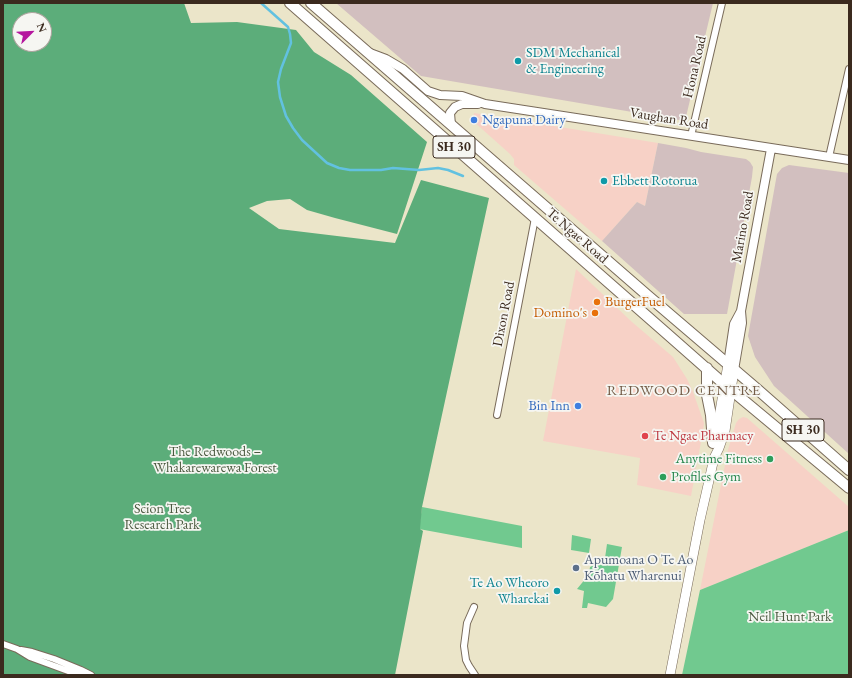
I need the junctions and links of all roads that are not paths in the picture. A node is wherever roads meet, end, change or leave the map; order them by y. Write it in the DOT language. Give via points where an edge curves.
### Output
graph roads {
  1 [pos="290,3"];
  2 [pos="311,3"];
  3 [pos="722,3"];
  4 [pos="368,52"];
  5 [pos="849,69"];
  6 [pos="485,104"];
  7 [pos="451,125"];
  8 [pos="691,136"];
  9 [pos="771,149"];
  10 [pos="829,157"];
  11 [pos="849,160"];
  12 [pos="535,218"];
  13 [pos="731,367"];
  14 [pos="707,368"];
  15 [pos="728,386"];
  16 [pos="497,415"];
  17 [pos="713,443"];
  18 [pos="714,458"];
  19 [pos="849,470"];
  20 [pos="849,488"];
  21 [pos="474,607"];
  22 [pos="3,644"];
  23 [pos="17,649"];
  24 [pos="79,675"];
  25 [pos="91,675"];
  26 [pos="475,675"];
  27 [pos="670,675"];
  1 -- 12 [label="highway, Te Ngae Road / SH 30"];
  2 -- 4 [label="highway, Te Ngae Road / SH 30"];
  3 -- 8 [label="street, Hona Road"];
  4 -- 6 [label="street, Vaughan Road" via="402,69 433,93 462,96"];
  4 -- 7 [label="highway, Te Ngae Road / SH 30"];
  5 -- 10 [label="street"];
  6 -- 7 [label="street, Vaughan Road" via="462,104 455,107 450,113"];
  6 -- 8 [label="street, Vaughan Road"];
  7 -- 13 [label="highway, Te Ngae Road / SH 30"];
  8 -- 9 [label="street, Vaughan Road"];
  9 -- 10 [label="street, Vaughan Road"];
  9 -- 13 [label="street, Marino Road" via="741,311 734,324"];
  10 -- 11 [label="street, Vaughan Road"];
  12 -- 14 [label="highway, Te Ngae Road / SH 30"];
  12 -- 16 [label="street, Dixon Road"];
  13 -- 15 [label="main road"];
  13 -- 19 [label="highway, Te Ngae Road / SH 30"];
  14 -- 15 [label="highway, Te Ngae Road / SH 30"];
  14 -- 17 [label="highway" via="707,395"];
  15 -- 17 [label="main road"];
  15 -- 18 [label="main road" via="725,431"];
  15 -- 20 [label="highway, Te Ngae Road / SH 30"];
  17 -- 18 [label="main road"];
  18 -- 27 [label="main road"];
  21 -- 26 [label="street" via="467,623 464,646 466,660"];
  22 -- 23 [label="street"];
  23 -- 24 [label="street" via="30,657"];
  23 -- 25 [label="street" via="39,654"];
}
